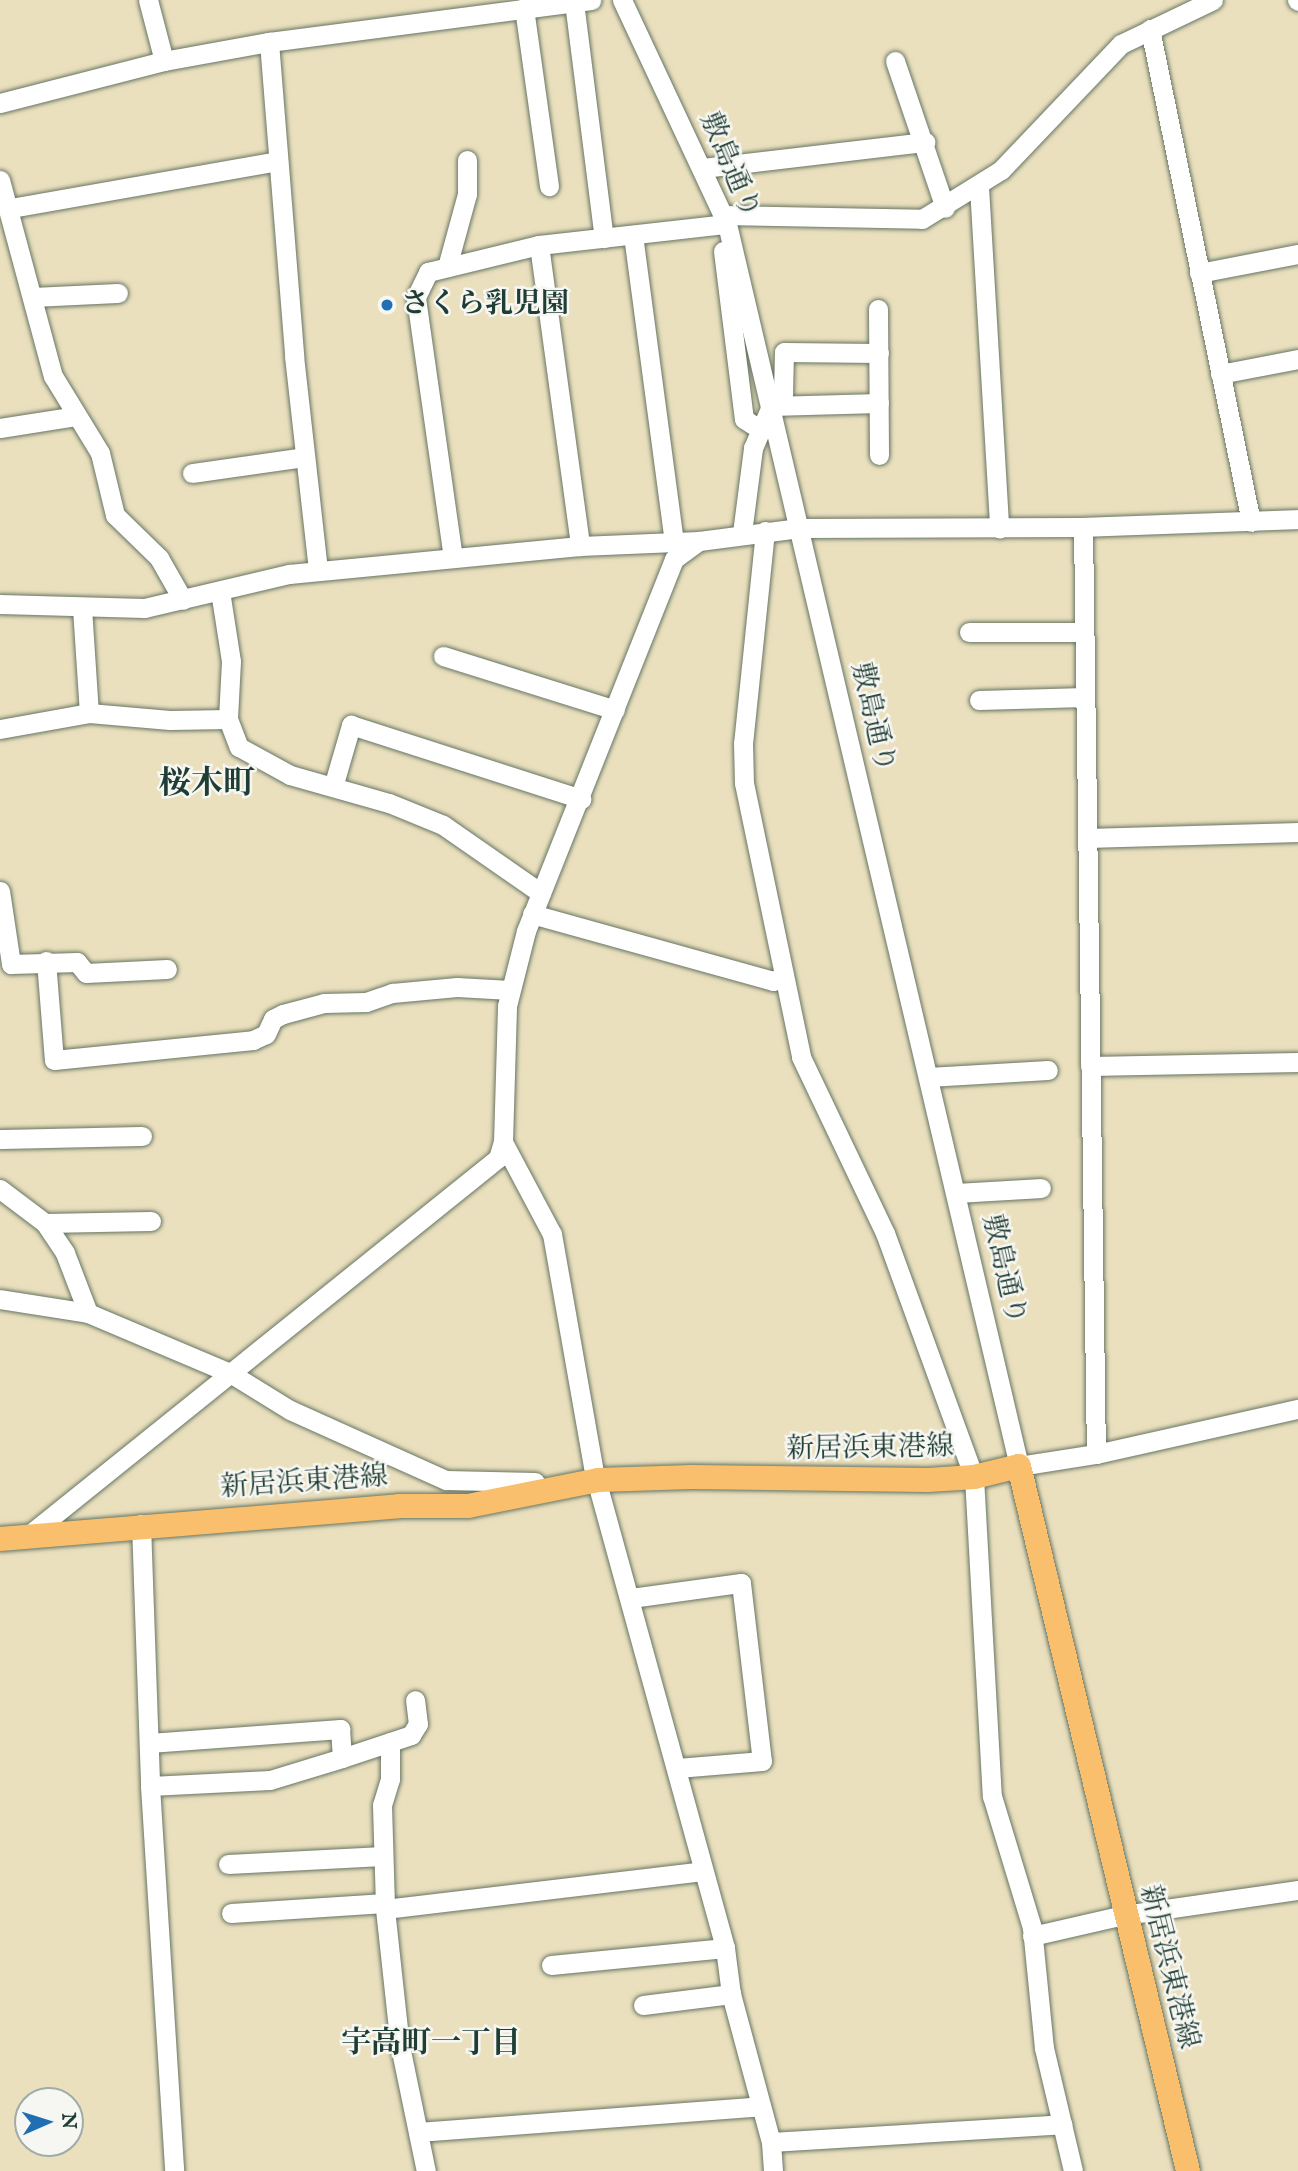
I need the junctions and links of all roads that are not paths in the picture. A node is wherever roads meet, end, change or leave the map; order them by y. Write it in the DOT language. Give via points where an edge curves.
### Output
graph roads {
  1 [pos="148,0"];
  2 [pos="622,0"];
  3 [pos="1213,0"];
  4 [pos="582,1"];
  5 [pos="524,8"];
  6 [pos="1150,29"];
  7 [pos="269,41"];
  8 [pos="164,61"];
  9 [pos="895,61"];
  10 [pos="0,103"];
  11 [pos="925,142"];
  12 [pos="467,160"];
  13 [pos="278,161"];
  14 [pos="703,169"];
  15 [pos="0,180"];
  16 [pos="549,186"];
  17 [pos="979,187"];
  18 [pos="10,208"];
  19 [pos="944,208"];
  20 [pos="723,222"];
  21 [pos="633,235"];
  22 [pos="604,238"];
  23 [pos="539,244"];
  24 [pos="1298,254"];
  25 [pos="447,267"];
  26 [pos="1199,273"];
  27 [pos="118,293"];
  28 [pos="32,297"];
  29 [pos="878,310"];
  30 [pos="878,353"];
  31 [pos="1298,359"];
  32 [pos="1220,374"];
  33 [pos="879,403"];
  34 [pos="771,405"];
  35 [pos="78,416"];
  36 [pos="0,428"];
  37 [pos="761,429"];
  38 [pos="879,455"];
  39 [pos="305,457"];
  40 [pos="192,473"];
  41 [pos="1298,519"];
  42 [pos="1251,522"];
  43 [pos="1083,527"];
  44 [pos="799,528"];
  45 [pos="999,528"];
  46 [pos="765,531"];
  47 [pos="741,533"];
  48 [pos="674,541"];
  49 [pos="699,541"];
  50 [pos="580,546"];
  51 [pos="453,558"];
  52 [pos="318,571"];
  53 [pos="220,591"];
  54 [pos="183,600"];
  55 [pos="0,604"];
  56 [pos="82,608"];
  57 [pos="968,632"];
  58 [pos="1084,632"];
  59 [pos="443,656"];
  60 [pos="1085,697"];
  61 [pos="979,700"];
  62 [pos="615,710"];
  63 [pos="89,713"];
  64 [pos="228,719"];
  65 [pos="0,729"];
  66 [pos="333,787"];
  67 [pos="581,799"];
  68 [pos="1298,832"];
  69 [pos="1087,838"];
  70 [pos="0,891"];
  71 [pos="541,893"];
  72 [pos="532,914"];
  73 [pos="46,961"];
  74 [pos="167,969"];
  75 [pos="784,976"];
  76 [pos="510,990"];
  77 [pos="1298,1062"];
  78 [pos="1090,1066"];
  79 [pos="1048,1070"];
  80 [pos="928,1077"];
  81 [pos="142,1136"];
  82 [pos="0,1139"];
  83 [pos="503,1142"];
  84 [pos="1041,1188"];
  85 [pos="0,1189"];
  86 [pos="957,1193"];
  87 [pos="151,1221"];
  88 [pos="45,1223"];
  89 [pos="0,1299"];
  90 [pos="88,1313"];
  91 [pos="230,1373"];
  92 [pos="1298,1409"];
  93 [pos="1096,1454"];
  94 [pos="1019,1466"];
  95 [pos="596,1476"];
  96 [pos="974,1477"];
  97 [pos="141,1524"];
  98 [pos="29,1535"];
  99 [pos="0,1539"];
  100 [pos="631,1598"];
  101 [pos="415,1700"];
  102 [pos="390,1742"];
  103 [pos="149,1743"];
  104 [pos="342,1758"];
  105 [pos="677,1768"];
  106 [pos="150,1786"];
  107 [pos="383,1856"];
  108 [pos="228,1864"];
  109 [pos="703,1871"];
  110 [pos="1298,1890"];
  111 [pos="385,1906"];
  112 [pos="231,1913"];
  113 [pos="1124,1915"];
  114 [pos="1032,1936"];
  115 [pos="725,1948"];
  116 [pos="551,1965"];
  117 [pos="731,1994"];
  118 [pos="643,2005"];
  119 [pos="761,2106"];
  120 [pos="1062,2123"];
  121 [pos="418,2132"];
  122 [pos="771,2143"];
  123 [pos="174,2171"];
  124 [pos="426,2171"];
  125 [pos="773,2171"];
  126 [pos="1073,2171"];
  127 [pos="1188,2171"];
  1 -- 8 [label="street"];
  2 -- 14 [label="street, 敷島通り"];
  3 -- 6 [label="street"];
  4 -- 5 [label="street"];
  4 -- 22 [label="street"];
  5 -- 7 [label="street"];
  5 -- 16 [label="street"];
  6 -- 17 [label="street" via="1121,44 1059,112"];
  6 -- 26 [label="street"];
  7 -- 8 [label="street"];
  7 -- 13 [label="street"];
  8 -- 10 [label="street"];
  9 -- 11 [label="street"];
  11 -- 14 [label="street"];
  11 -- 19 [label="street"];
  12 -- 25 [label="street" via="467,194"];
  13 -- 18 [label="street"];
  13 -- 39 [label="street"];
  14 -- 20 [label="street, 敷島通り"];
  15 -- 18 [label="street"];
  17 -- 19 [label="street"];
  17 -- 45 [label="street"];
  18 -- 28 [label="street"];
  19 -- 20 [label="street" via="922,219"];
  20 -- 21 [label="street"];
  20 -- 34 [label="street, 敷島通り"];
  20 -- 37 [label="street" via="744,419"];
  21 -- 22 [label="street"];
  21 -- 48 [label="street"];
  22 -- 23 [label="street"];
  23 -- 25 [label="street"];
  23 -- 50 [label="street"];
  24 -- 26 [label="street"];
  25 -- 51 [label="street" via="428,272 416,297"];
  26 -- 32 [label="street"];
  27 -- 28 [label="street"];
  28 -- 35 [label="street" via="53,376"];
  29 -- 30 [label="street"];
  30 -- 33 [label="street"];
  30 -- 34 [label="street" via="784,352 783,393"];
  31 -- 32 [label="street"];
  32 -- 42 [label="street"];
  33 -- 34 [label="street"];
  33 -- 38 [label="street"];
  34 -- 37 [label="street"];
  34 -- 44 [label="street, 敷島通り"];
  35 -- 36 [label="street"];
  35 -- 54 [label="street" via="100,453 115,514 159,558"];
  37 -- 47 [label="street" via="753,449"];
  39 -- 40 [label="street"];
  39 -- 52 [label="street"];
  41 -- 42 [label="street"];
  42 -- 43 [label="street"];
  43 -- 45 [label="street"];
  43 -- 58 [label="street"];
  44 -- 45 [label="street"];
  44 -- 46 [label="street"];
  44 -- 80 [label="street, 敷島通り"];
  46 -- 47 [label="street"];
  46 -- 75 [label="street" via="743,743 744,783"];
  47 -- 49 [label="street"];
  48 -- 49 [label="street"];
  48 -- 50 [label="street"];
  49 -- 62 [label="street" via="674,559 653,602"];
  50 -- 51 [label="street"];
  51 -- 52 [label="street"];
  52 -- 53 [label="street"];
  53 -- 54 [label="street"];
  53 -- 64 [label="street" via="232,661"];
  54 -- 56 [label="street" via="144,608"];
  55 -- 56 [label="street"];
  56 -- 63 [label="street"];
  57 -- 58 [label="street"];
  58 -- 60 [label="street"];
  59 -- 62 [label="street"];
  60 -- 61 [label="street"];
  60 -- 69 [label="street"];
  62 -- 67 [label="street"];
  63 -- 64 [label="street" via="170,720"];
  63 -- 65 [label="street"];
  64 -- 66 [label="street" via="239,747 290,775"];
  66 -- 67 [label="street" via="351,725"];
  66 -- 71 [label="street" via="443,825"];
  67 -- 71 [label="street"];
  68 -- 69 [label="street"];
  69 -- 78 [label="street"];
  70 -- 73 [label="street" via="11,964"];
  71 -- 72 [label="street"];
  72 -- 75 [label="street" via="773,981"];
  72 -- 76 [label="street"];
  73 -- 74 [label="street" via="77,962 86,973"];
  73 -- 76 [label="street" via="54,1060 253,1040 266,1034 273,1019 324,1003 366,1002 392,993 457,987"];
  75 -- 96 [label="street" via="801,1057 885,1233"];
  76 -- 83 [label="street"];
  77 -- 78 [label="street"];
  78 -- 93 [label="street"];
  79 -- 80 [label="street"];
  80 -- 86 [label="street, 敷島通り"];
  81 -- 82 [label="street"];
  83 -- 91 [label="street" via="498,1158"];
  83 -- 95 [label="street" via="552,1234"];
  84 -- 86 [label="street"];
  85 -- 88 [label="street"];
  86 -- 94 [label="street, 敷島通り"];
  87 -- 88 [label="street"];
  88 -- 90 [label="street" via="65,1253"];
  89 -- 90 [label="street"];
  90 -- 91 [label="street"];
  91 -- 95 [label="street" via="290,1410 446,1480 517,1485"];
  91 -- 98 [label="street"];
  92 -- 93 [label="street"];
  93 -- 94 [label="street"];
  94 -- 96 [label="main road, 新居浜東港線"];
  94 -- 113 [label="main road, 新居浜東港線"];
  95 -- 96 [label="main road, 新居浜東港線"];
  95 -- 97 [label="main road, 新居浜東港線" via="468,1506 399,1506"];
  95 -- 100 [label="street"];
  96 -- 114 [label="street" via="992,1796"];
  97 -- 98 [label="main road, 新居浜東港線"];
  97 -- 103 [label="street"];
  98 -- 99 [label="main road, 新居浜東港線"];
  100 -- 105 [label="street"];
  100 -- 105 [label="street" via="741,1583 762,1761"];
  101 -- 102 [label="street" via="418,1724 411,1735"];
  102 -- 104 [label="street"];
  102 -- 107 [label="street" via="390,1779 382,1805"];
  103 -- 104 [label="street" via="340,1729"];
  103 -- 106 [label="street"];
  104 -- 106 [label="street" via="270,1780"];
  105 -- 109 [label="street"];
  106 -- 123 [label="street"];
  107 -- 108 [label="street"];
  107 -- 111 [label="street"];
  109 -- 111 [label="street"];
  109 -- 115 [label="street"];
  110 -- 113 [label="street"];
  111 -- 112 [label="street"];
  111 -- 121 [label="street" via="400,2046"];
  113 -- 114 [label="street"];
  113 -- 127 [label="main road, 新居浜東港線"];
  114 -- 120 [label="street" via="1044,2048"];
  115 -- 116 [label="street"];
  115 -- 117 [label="street"];
  117 -- 118 [label="street"];
  117 -- 119 [label="street"];
  119 -- 121 [label="street"];
  119 -- 122 [label="street"];
  120 -- 122 [label="street"];
  120 -- 126 [label="street"];
  121 -- 124 [label="street"];
  122 -- 125 [label="street"];
}
